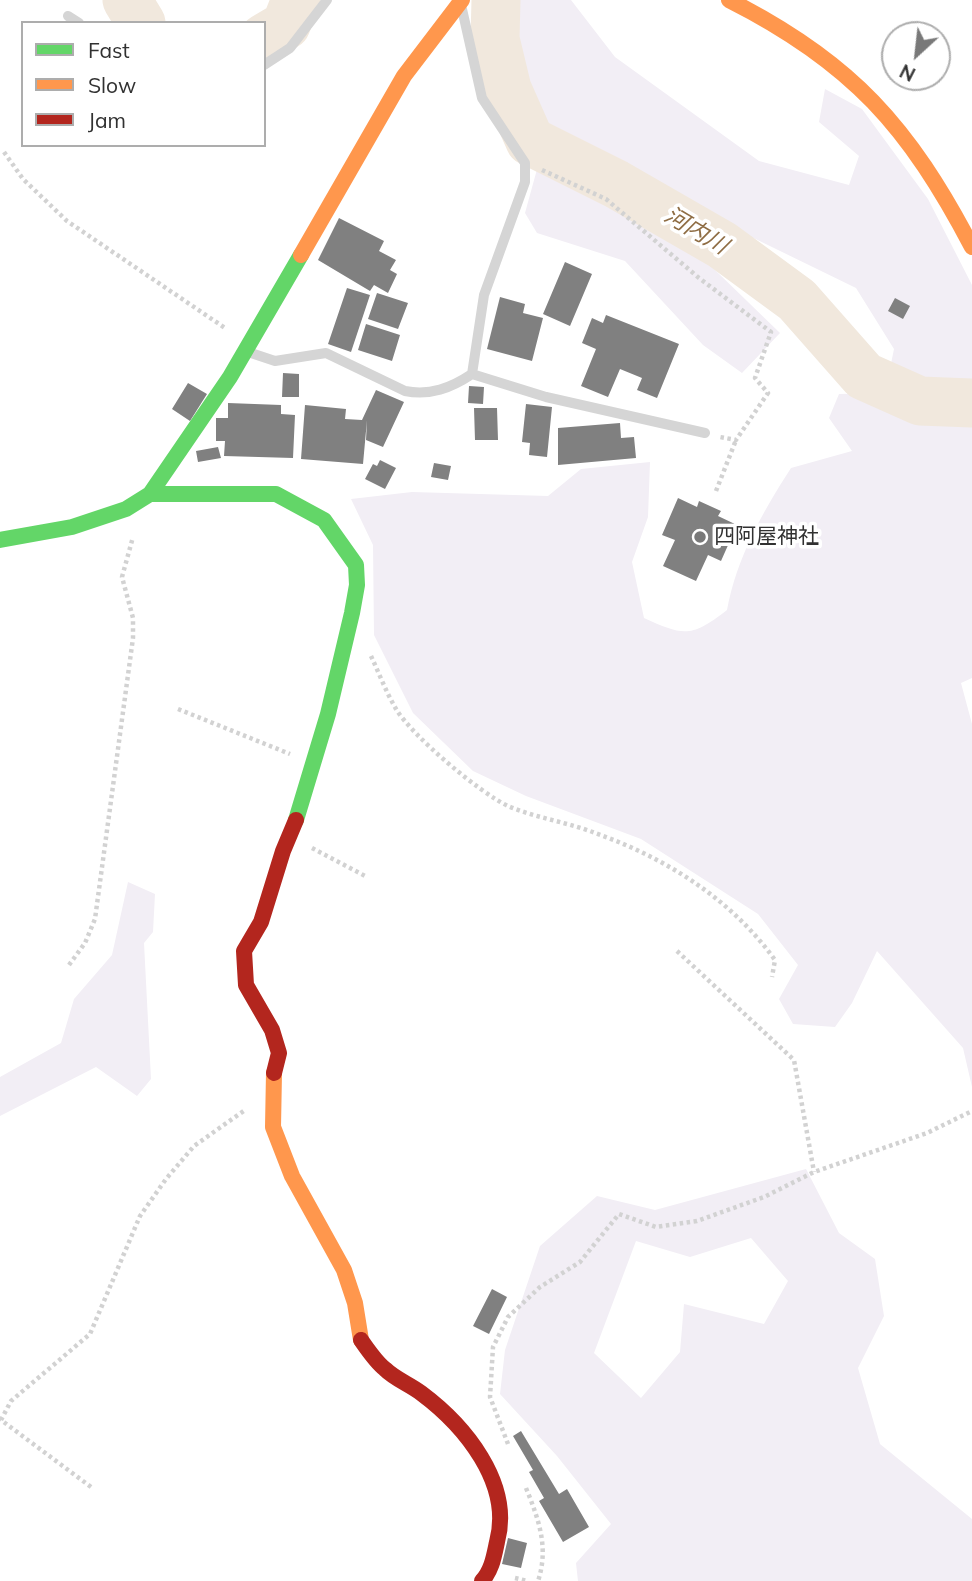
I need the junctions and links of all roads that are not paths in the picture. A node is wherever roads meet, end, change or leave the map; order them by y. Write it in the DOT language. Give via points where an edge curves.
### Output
graph roads {
  1 [pos="327,0"];
  2 [pos="729,0"];
  3 [pos="461,1"];
  4 [pos="68,16"];
  5 [pos="76,21"];
  6 [pos="266,64"];
  7 [pos="972,247"];
  8 [pos="247,348"];
  9 [pos="472,374"];
  10 [pos="705,433"];
  11 [pos="150,494"];
  12 [pos="0,540"];
  13 [pos="482,1581"];
  1 -- 6 [label="lane" via="290,48"];
  2 -- 7 [label="street" via="762,16 854,81 896,124"];
  3 -- 8 [label="street" via="404,76"];
  3 -- 9 [label="lane" via="482,98 525,163 525,181 484,295"];
  4 -- 5 [label="lane"];
  8 -- 9 [label="lane" via="275,361 326,353 419,394 452,387"];
  8 -- 11 [label="street"];
  9 -- 10 [label="lane" via="546,397"];
  11 -- 12 [label="street" via="126,509 72,527"];
  11 -- 13 [label="street" via="276,494 324,520 356,565 349,628 303,804 261,922 244,951 246,985 272,1030 279,1053 273,1127 292,1176 344,1270 355,1303 358,1337 384,1369 421,1393 464,1431 490,1474 500,1532 489,1573"];
}
